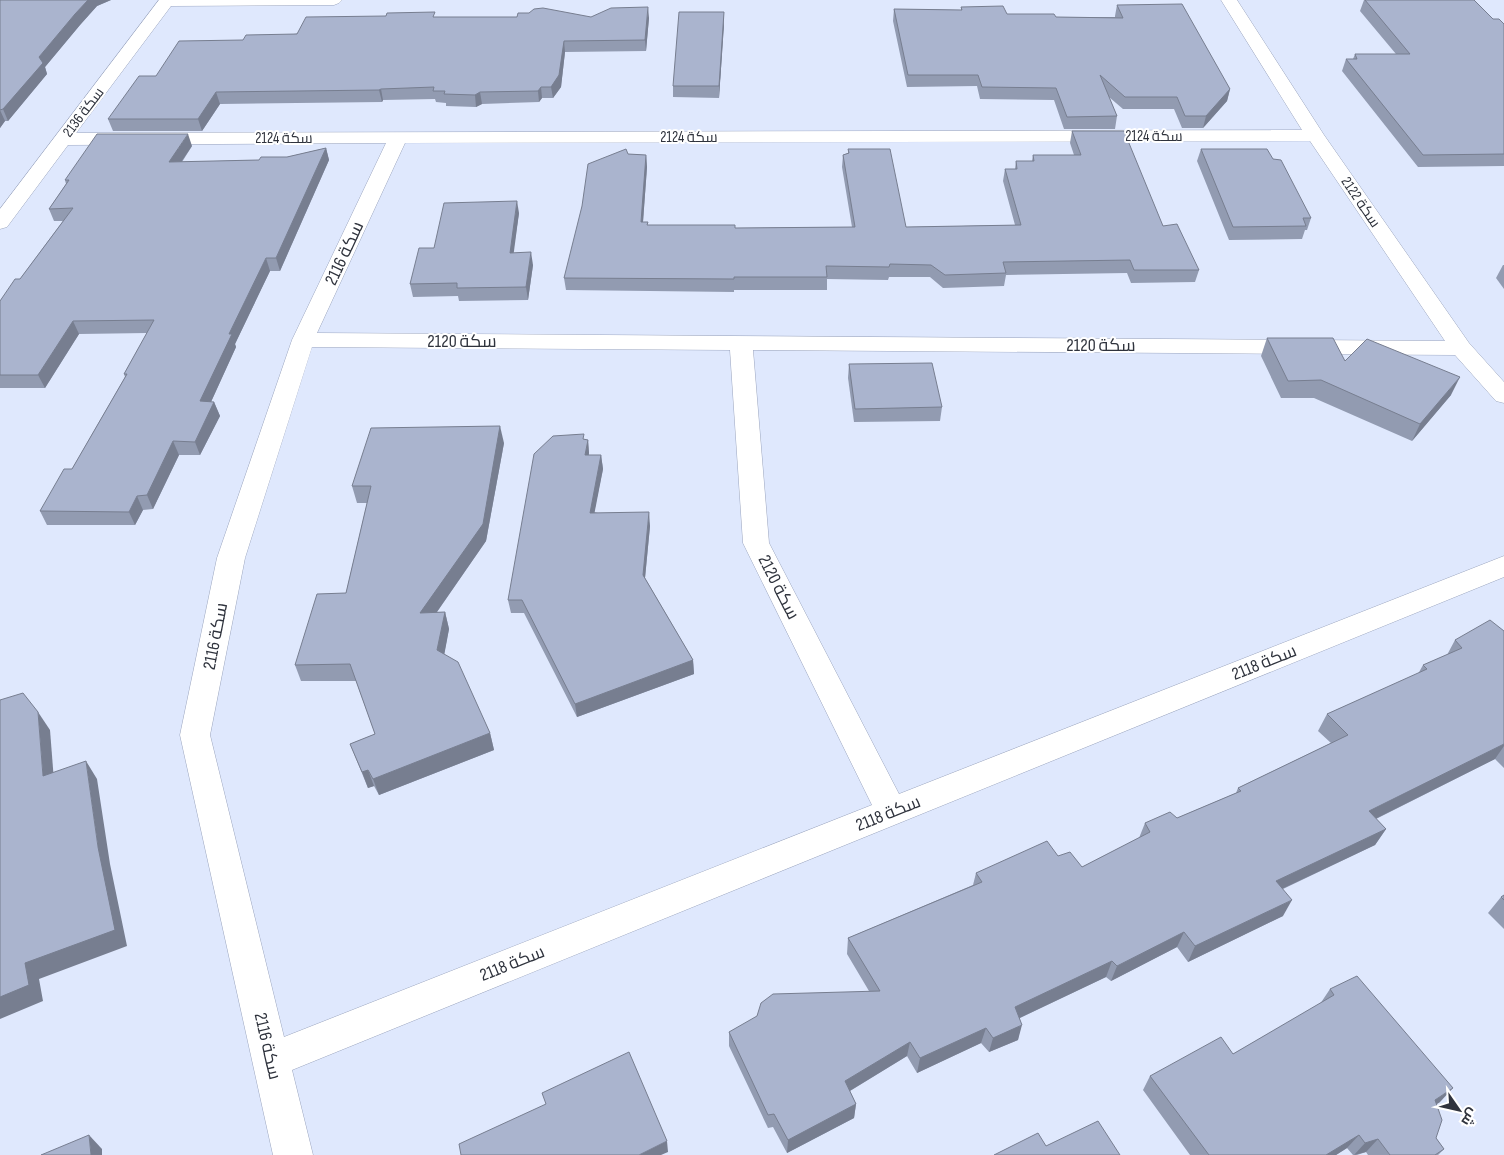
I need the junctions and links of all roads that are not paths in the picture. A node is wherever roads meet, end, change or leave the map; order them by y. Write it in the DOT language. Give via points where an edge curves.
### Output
graph roads {
  1 [pos="334,0"];
  2 [pos="1230,0"];
  3 [pos="166,1"];
  4 [pos="1315,135"];
  5 [pos="63,138"];
  6 [pos="398,138"];
  7 [pos="0,223"];
  8 [pos="303,340"];
  9 [pos="741,343"];
  10 [pos="1461,348"];
  11 [pos="1504,396"];
  12 [pos="1504,566"];
  13 [pos="891,811"];
  14 [pos="271,1060"];
  15 [pos="293,1155"];
  1 -- 3 [label="street"];
  2 -- 4 [label="street, سكة 2122"];
  3 -- 5 [label="street, سكة 2136"];
  4 -- 6 [label="street, سكة 2124"];
  4 -- 10 [label="street, سكة 2122"];
  5 -- 6 [label="street, سكة 2124"];
  5 -- 7 [label="street, سكة 2136"];
  6 -- 8 [label="street, سكة 2116"];
  8 -- 9 [label="street, سكة 2120"];
  8 -- 14 [label="street, سكة 2116" via="231,558 195,735"];
  9 -- 10 [label="street, سكة 2120"];
  9 -- 13 [label="street, سكة 2120" via="756,543"];
  10 -- 11 [label="street, سكة 2122"];
  12 -- 13 [label="street, سكة 2118"];
  13 -- 14 [label="street, سكة 2118"];
  14 -- 15 [label="street, سكة 2116"];
}
